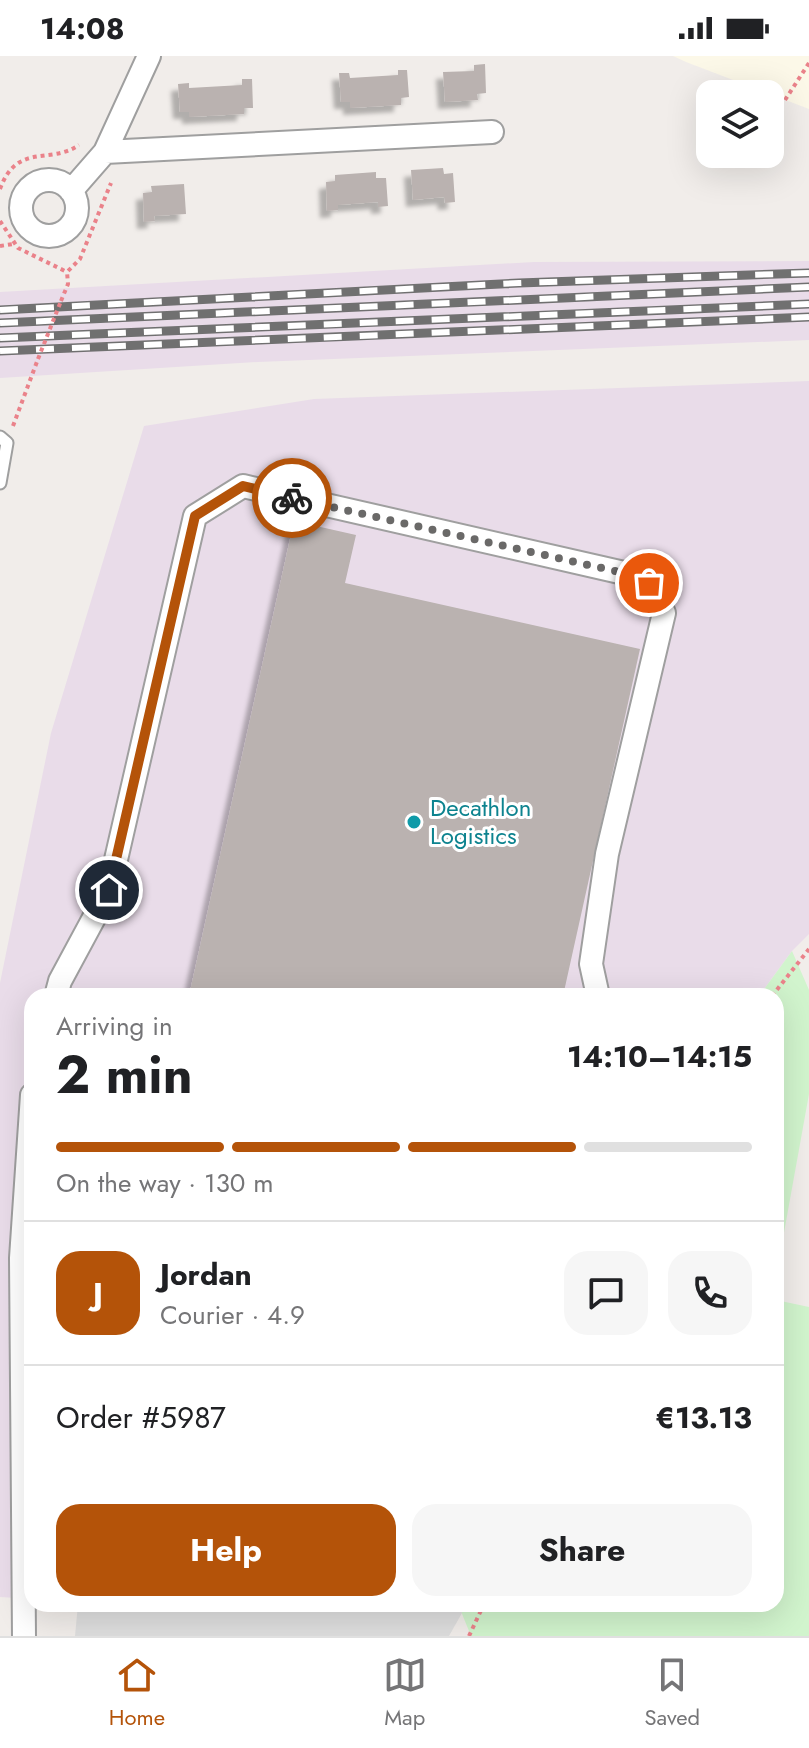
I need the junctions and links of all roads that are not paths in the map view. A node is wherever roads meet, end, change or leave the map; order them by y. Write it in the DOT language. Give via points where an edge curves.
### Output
graph roads {
  1 [pos="149,56"];
  2 [pos="492,132"];
  3 [pos="115,152"];
  4 [pos="71,191"];
  5 [pos="3,440"];
  6 [pos="0,483"];
  7 [pos="58,988"];
  8 [pos="596,988"];
  9 [pos="24,1214"];
  10 [pos="24,1297"];
  11 [pos="25,1612"];
  12 [pos="24,1636"];
  1 -- 3 [label="street"];
  2 -- 3 [label="street"];
  3 -- 4 [label="street"];
  5 -- 6 [label="lane" via="8,453"];
  7 -- 8 [label="street" via="109,890 195,516 243,486 649,583 664,613 607,854 591,964"];
  9 -- 10 [label="street"];
  11 -- 12 [label="street"];
}
